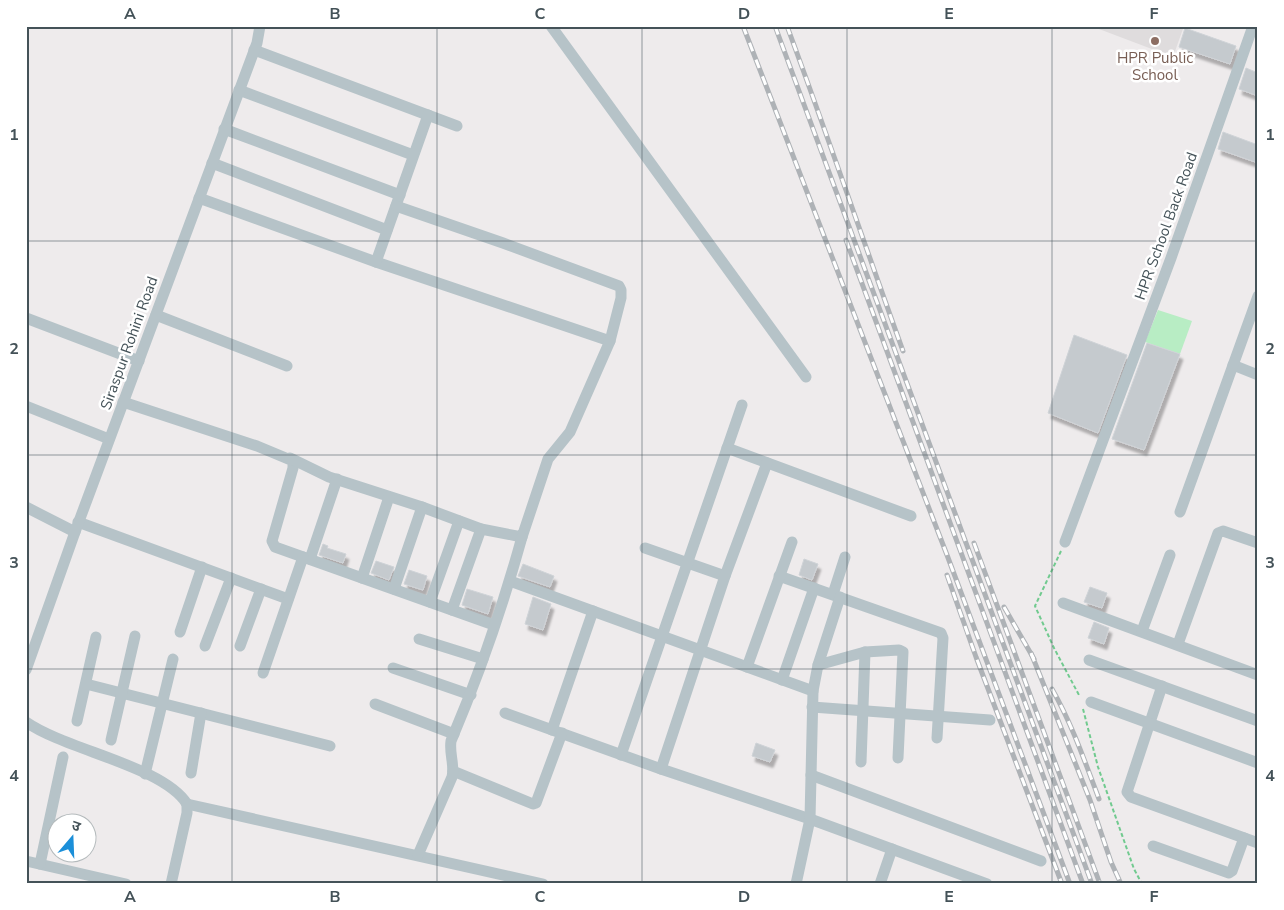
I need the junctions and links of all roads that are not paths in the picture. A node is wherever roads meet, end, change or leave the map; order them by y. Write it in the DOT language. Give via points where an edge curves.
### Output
graph roads {
  1 [pos="260,26"];
  2 [pos="551,26"];
  3 [pos="1253,26"];
  4 [pos="254,50"];
  5 [pos="239,90"];
  6 [pos="428,115"];
  7 [pos="457,126"];
  8 [pos="224,129"];
  9 [pos="414,155"];
  10 [pos="212,162"];
  11 [pos="199,198"];
  12 [pos="398,201"];
  13 [pos="387,230"];
  14 [pos="376,262"];
  15 [pos="1258,296"];
  16 [pos="156,315"];
  17 [pos="26,318"];
  18 [pos="610,341"];
  19 [pos="139,361"];
  20 [pos="1233,365"];
  21 [pos="287,366"];
  22 [pos="1258,375"];
  23 [pos="806,377"];
  24 [pos="123,402"];
  25 [pos="742,405"];
  26 [pos="26,406"];
  27 [pos="109,439"];
  28 [pos="727,448"];
  29 [pos="290,458"];
  30 [pos="767,463"];
  31 [pos="337,480"];
  32 [pos="389,497"];
  33 [pos="26,507"];
  34 [pos="422,507"];
  35 [pos="1180,512"];
  36 [pos="911,516"];
  37 [pos="459,521"];
  38 [pos="76,527"];
  39 [pos="481,529"];
  40 [pos="522,537"];
  41 [pos="792,542"];
  42 [pos="1065,542"];
  43 [pos="1258,543"];
  44 [pos="645,548"];
  45 [pos="1170,555"];
  46 [pos="845,557"];
  47 [pos="307,558"];
  48 [pos="686,562"];
  49 [pos="202,567"];
  50 [pos="725,576"];
  51 [pos="779,576"];
  52 [pos="230,578"];
  53 [pos="362,578"];
  54 [pos="510,581"];
  55 [pos="814,588"];
  56 [pos="261,589"];
  57 [pos="394,590"];
  58 [pos="836,596"];
  59 [pos="288,599"];
  60 [pos="430,602"];
  61 [pos="1063,603"];
  62 [pos="452,610"];
  63 [pos="593,611"];
  64 [pos="494,625"];
  65 [pos="1142,631"];
  66 [pos="180,632"];
  67 [pos="662,635"];
  68 [pos="135,636"];
  69 [pos="96,637"];
  70 [pos="420,638"];
  71 [pos="1178,644"];
  72 [pos="205,646"];
  73 [pos="240,646"];
  74 [pos="700,650"];
  75 [pos="865,652"];
  76 [pos="173,659"];
  77 [pos="483,659"];
  78 [pos="1090,660"];
  79 [pos="818,665"];
  80 [pos="747,667"];
  81 [pos="393,668"];
  82 [pos="26,670"];
  83 [pos="263,673"];
  84 [pos="1258,674"];
  85 [pos="782,680"];
  86 [pos="86,684"];
  87 [pos="1162,686"];
  88 [pos="813,691"];
  89 [pos="122,693"];
  90 [pos="471,695"];
  91 [pos="1091,702"];
  92 [pos="162,703"];
  93 [pos="375,704"];
  94 [pos="812,707"];
  95 [pos="864,711"];
  96 [pos="201,713"];
  97 [pos="505,713"];
  98 [pos="900,714"];
  99 [pos="938,716"];
  100 [pos="990,720"];
  101 [pos="1258,720"];
  102 [pos="77,721"];
  103 [pos="26,722"];
  104 [pos="1149,723"];
  105 [pos="557,732"];
  106 [pos="454,734"];
  107 [pos="937,738"];
  108 [pos="111,740"];
  109 [pos="330,746"];
  110 [pos="621,755"];
  111 [pos="63,758"];
  112 [pos="898,758"];
  113 [pos="860,762"];
  114 [pos="1258,763"];
  115 [pos="661,769"];
  116 [pos="453,771"];
  117 [pos="190,773"];
  118 [pos="145,774"];
  119 [pos="811,775"];
  120 [pos="187,804"];
  121 [pos="810,819"];
  122 [pos="1244,838"];
  123 [pos="1258,843"];
  124 [pos="1153,846"];
  125 [pos="892,849"];
  126 [pos="418,855"];
  127 [pos="26,861"];
  128 [pos="1041,861"];
  129 [pos="40,864"];
  130 [pos="519,881"];
  131 [pos="126,884"];
  132 [pos="171,884"];
  133 [pos="543,884"];
  134 [pos="796,884"];
  135 [pos="880,884"];
  136 [pos="987,884"];
  1 -- 4 [label="street, Siraspur Rohini Road"];
  2 -- 23 [label="street"];
  3 -- 42 [label="street, HPR School Back Road"];
  4 -- 5 [label="street, Siraspur Rohini Road"];
  4 -- 6 [label="street"];
  5 -- 8 [label="street, Siraspur Rohini Road"];
  5 -- 9 [label="street"];
  6 -- 7 [label="street"];
  6 -- 9 [label="street"];
  8 -- 10 [label="street, Siraspur Rohini Road"];
  8 -- 12 [label="street"];
  9 -- 12 [label="street"];
  10 -- 11 [label="street, Siraspur Rohini Road"];
  10 -- 13 [label="street"];
  11 -- 14 [label="street"];
  11 -- 16 [label="street, Siraspur Rohini Road"];
  12 -- 13 [label="street"];
  12 -- 18 [label="street" via="619,286 621,298"];
  13 -- 14 [label="street"];
  14 -- 18 [label="street"];
  15 -- 20 [label="street"];
  16 -- 19 [label="street, Siraspur Rohini Road"];
  16 -- 21 [label="street"];
  17 -- 19 [label="street"];
  18 -- 40 [label="street" via="570,432 548,460"];
  19 -- 24 [label="street, Siraspur Rohini Road"];
  20 -- 22 [label="street"];
  20 -- 35 [label="street"];
  24 -- 27 [label="street, Siraspur Rohini Road"];
  24 -- 29 [label="street"];
  25 -- 28 [label="street"];
  26 -- 27 [label="street"];
  27 -- 38 [label="street, Siraspur Rohini Road"];
  28 -- 30 [label="street"];
  28 -- 48 [label="street"];
  29 -- 31 [label="street"];
  29 -- 47 [label="street" via="293,468 272,543"];
  30 -- 36 [label="street"];
  30 -- 50 [label="street"];
  31 -- 32 [label="street"];
  31 -- 47 [label="street"];
  32 -- 34 [label="street"];
  32 -- 53 [label="street"];
  33 -- 38 [label="street"];
  34 -- 37 [label="street"];
  34 -- 57 [label="street"];
  37 -- 39 [label="street"];
  37 -- 60 [label="street"];
  38 -- 49 [label="street"];
  38 -- 82 [label="street, Siraspur Rohini Road"];
  39 -- 40 [label="street"];
  39 -- 62 [label="street"];
  40 -- 54 [label="street"];
  41 -- 51 [label="street"];
  43 -- 71 [label="street" via="1223,531 1218,534"];
  44 -- 48 [label="street"];
  45 -- 65 [label="street"];
  46 -- 58 [label="street"];
  47 -- 53 [label="street"];
  47 -- 59 [label="street"];
  48 -- 50 [label="street"];
  48 -- 67 [label="street"];
  49 -- 52 [label="street"];
  49 -- 66 [label="street"];
  50 -- 74 [label="street"];
  51 -- 55 [label="street"];
  51 -- 80 [label="street"];
  52 -- 56 [label="street"];
  52 -- 72 [label="street"];
  53 -- 57 [label="street"];
  54 -- 63 [label="street"];
  54 -- 64 [label="street"];
  55 -- 58 [label="street"];
  55 -- 85 [label="street"];
  56 -- 59 [label="street"];
  56 -- 73 [label="street"];
  57 -- 60 [label="street"];
  58 -- 79 [label="street"];
  58 -- 99 [label="street" via="941,633"];
  59 -- 83 [label="street"];
  60 -- 62 [label="street"];
  61 -- 65 [label="street"];
  62 -- 64 [label="street"];
  63 -- 67 [label="street"];
  63 -- 105 [label="street"];
  64 -- 77 [label="street"];
  65 -- 71 [label="street"];
  67 -- 74 [label="street"];
  67 -- 110 [label="street"];
  68 -- 89 [label="street"];
  69 -- 86 [label="street"];
  70 -- 77 [label="street"];
  71 -- 84 [label="street"];
  74 -- 80 [label="street"];
  74 -- 115 [label="street"];
  75 -- 79 [label="street"];
  75 -- 95 [label="street"];
  75 -- 98 [label="street" via="903,652"];
  76 -- 92 [label="street"];
  77 -- 90 [label="street"];
  78 -- 87 [label="street"];
  79 -- 88 [label="street"];
  80 -- 85 [label="street"];
  81 -- 90 [label="street"];
  85 -- 88 [label="street"];
  86 -- 89 [label="street"];
  86 -- 102 [label="street"];
  87 -- 101 [label="street"];
  87 -- 104 [label="street"];
  88 -- 94 [label="street"];
  89 -- 92 [label="street"];
  89 -- 108 [label="street"];
  90 -- 106 [label="street"];
  91 -- 104 [label="street"];
  92 -- 96 [label="street"];
  92 -- 118 [label="street"];
  93 -- 106 [label="street"];
  94 -- 95 [label="street"];
  94 -- 119 [label="street"];
  95 -- 98 [label="street"];
  95 -- 113 [label="street"];
  96 -- 109 [label="street"];
  96 -- 117 [label="street"];
  97 -- 105 [label="street"];
  98 -- 99 [label="street"];
  98 -- 112 [label="street"];
  99 -- 100 [label="street"];
  99 -- 107 [label="street"];
  103 -- 118 [label="street"];
  104 -- 114 [label="street"];
  104 -- 122 [label="street" via="1128,789 1129,795"];
  105 -- 110 [label="street"];
  105 -- 116 [label="street" via="536,804"];
  106 -- 116 [label="street" via="450,745"];
  110 -- 115 [label="street"];
  111 -- 129 [label="street"];
  115 -- 121 [label="street"];
  116 -- 126 [label="street"];
  118 -- 120 [label="street" via="169,786"];
  119 -- 121 [label="street"];
  119 -- 128 [label="street"];
  120 -- 126 [label="street"];
  120 -- 132 [label="street"];
  121 -- 125 [label="street"];
  121 -- 134 [label="street"];
  122 -- 123 [label="street"];
  122 -- 124 [label="street" via="1229,873"];
  125 -- 135 [label="street"];
  125 -- 136 [label="street"];
  126 -- 130 [label="street"];
  127 -- 129 [label="street"];
  129 -- 131 [label="street"];
  130 -- 133 [label="street"];
}
